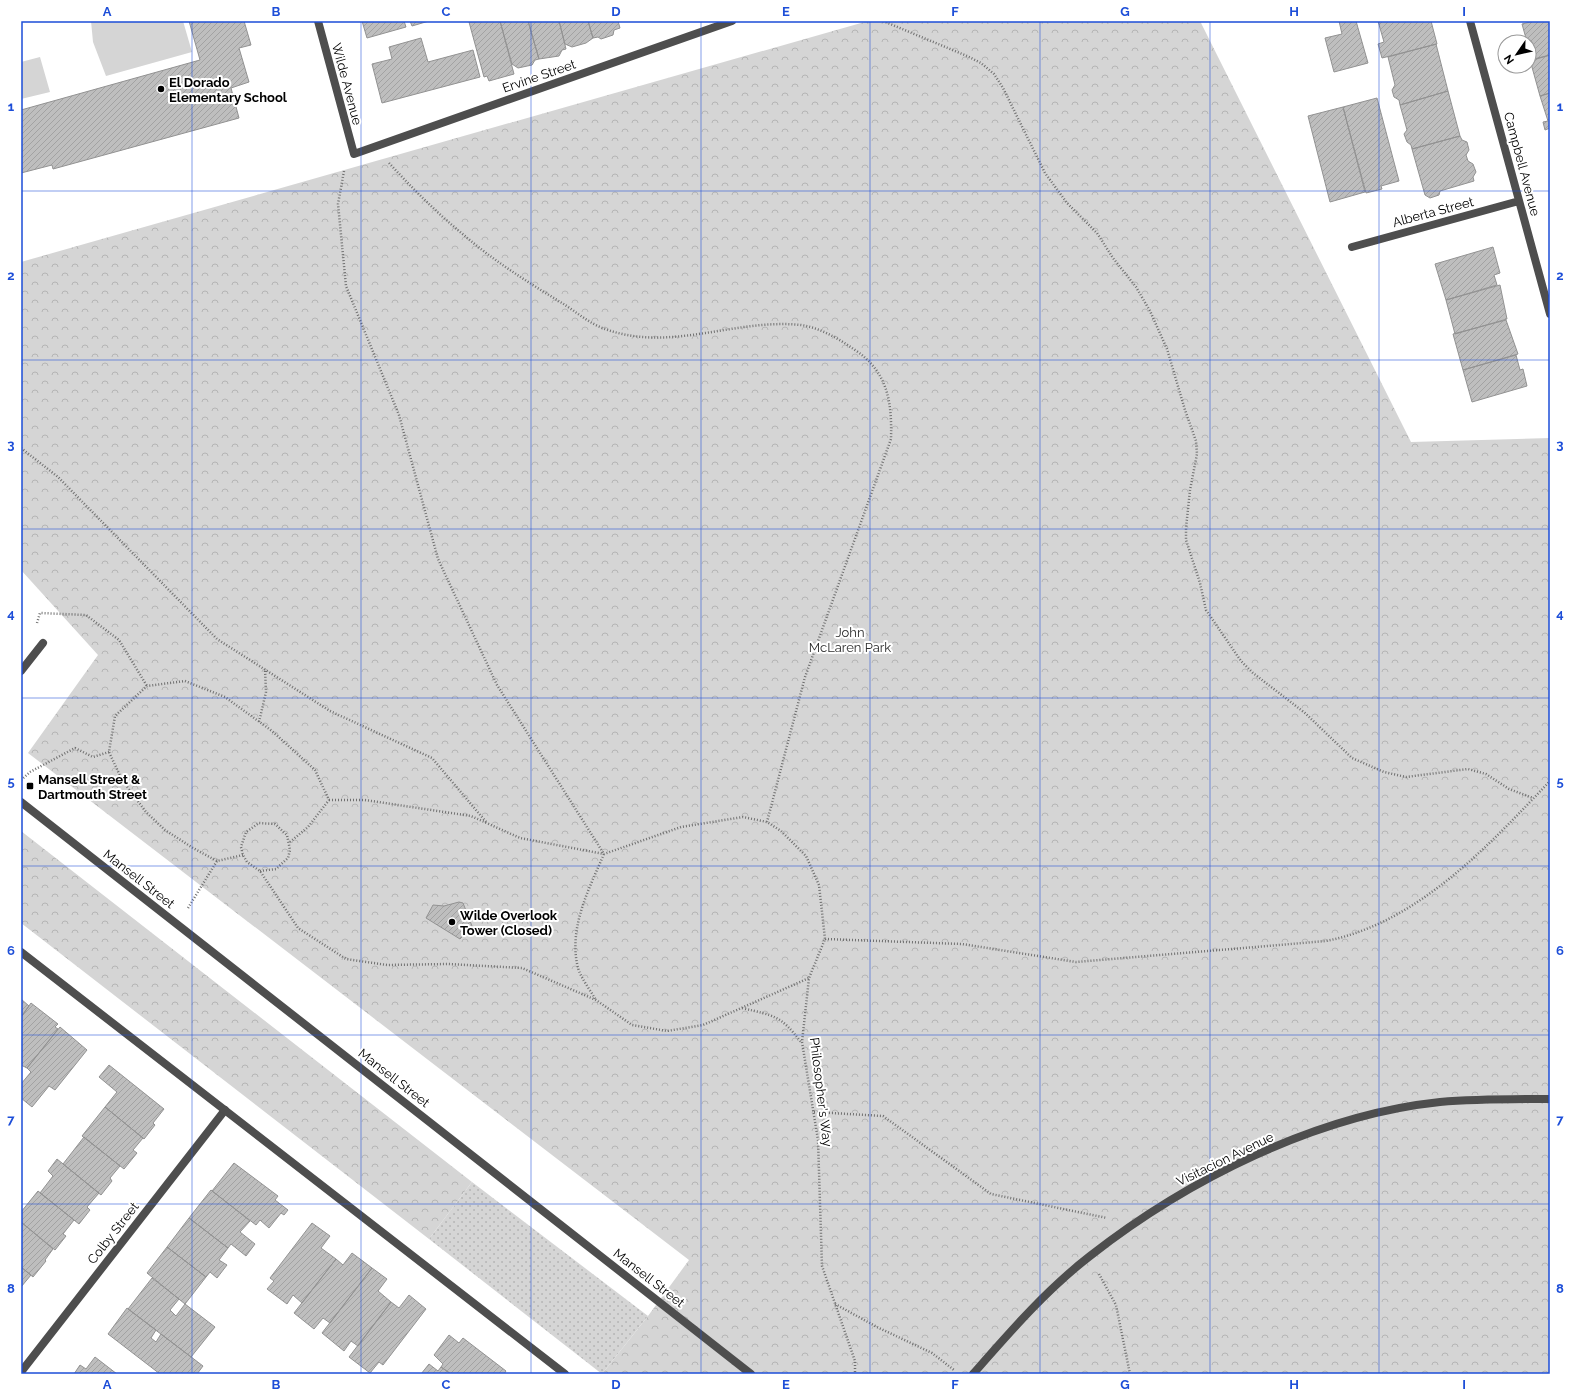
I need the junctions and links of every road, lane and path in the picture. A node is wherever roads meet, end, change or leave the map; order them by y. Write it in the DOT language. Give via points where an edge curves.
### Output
graph roads {
  1 [pos="318,21"];
  2 [pos="732,21"];
  3 [pos="883,21"];
  4 [pos="1470,21"];
  5 [pos="350,139"];
  6 [pos="374,147"];
  7 [pos="354,154"];
  8 [pos="1519,201"];
  9 [pos="1352,247"];
  10 [pos="1550,314"];
  11 [pos="21,448"];
  12 [pos="43,643"];
  13 [pos="265,669"];
  14 [pos="21,671"];
  15 [pos="147,686"];
  16 [pos="259,722"];
  17 [pos="109,752"];
  18 [pos="21,780"];
  19 [pos="1550,781"];
  20 [pos="1534,798"];
  21 [pos="329,800"];
  22 [pos="21,802"];
  23 [pos="767,822"];
  24 [pos="488,823"];
  25 [pos="290,842"];
  26 [pos="604,854"];
  27 [pos="243,855"];
  28 [pos="217,861"];
  29 [pos="260,871"];
  30 [pos="190,904"];
  31 [pos="825,939"];
  32 [pos="21,952"];
  33 [pos="809,978"];
  34 [pos="596,1000"];
  35 [pos="742,1008"];
  36 [pos="802,1042"];
  37 [pos="1550,1099"];
  38 [pos="225,1110"];
  39 [pos="814,1112"];
  40 [pos="1134,1224"];
  41 [pos="1089,1256"];
  42 [pos="835,1304"];
  43 [pos="21,1372"];
  44 [pos="561,1373"];
  45 [pos="751,1374"];
  46 [pos="855,1374"];
  47 [pos="960,1374"];
  48 [pos="972,1374"];
  49 [pos="1130,1374"];
  1 -- 5 [label="street, Wilde Avenue"];
  2 -- 6 [label="street, Ervine Street"];
  3 -- 20 [label="path" via="967,56 994,74 1045,173 1067,203 1097,233 1150,310 1167,349 1196,441 1198,454 1190,490 1186,540 1206,610 1241,661 1305,713 1352,758 1384,772 1406,777 1468,769 1486,774 1517,793"];
  4 -- 8 [label="street, Campbell Avenue"];
  5 -- 7 [label="street, Wilde Avenue"];
  5 -- 26 [label="path" via="338,204 346,286 398,415 438,558 496,684"];
  6 -- 7 [label="street, Ervine Street"];
  6 -- 23 [label="path" via="414,190 465,237 531,284 604,329 631,336 663,338 764,326 801,325 833,335 862,355 878,371 892,412 891,439 805,676"];
  8 -- 9 [label="street, Alberta Street"];
  8 -- 10 [label="street, Campbell Avenue"];
  11 -- 13 [label="path" via="58,477 217,639"];
  12 -- 14 [label="street"];
  12 -- 15 [label="path" via="35,629 40,613 86,615 119,640"];
  13 -- 16 [label="path" via="266,692"];
  13 -- 24 [label="path" via="330,711 432,758"];
  15 -- 16 [label="path" via="185,681 225,697"];
  15 -- 17 [label="path" via="115,716"];
  16 -- 21 [label="path" via="315,770"];
  17 -- 18 [label="path" via="93,757 75,748 30,772"];
  17 -- 28 [label="path" via="122,780 146,812 166,830"];
  19 -- 20 [label="path"];
  20 -- 31 [label="path" via="1495,838 1435,890 1376,924 1337,938 1076,962 962,944"];
  21 -- 24 [label="path" via="365,800 472,816"];
  21 -- 25 [label="path" via="308,827"];
  22 -- 45 [label="street, Mansell Street"];
  23 -- 26 [label="path, Philosopher's Way" via="743,817 681,827"];
  23 -- 31 [label="path, Philosopher's Way" via="806,856 819,885"];
  24 -- 26 [label="path" via="520,838"];
  25 -- 27 [label="path" via="287,835 275,824 259,823 246,832 241,847"];
  25 -- 29 [label="path" via="288,858 283,864 276,869"];
  26 -- 34 [label="path" via="582,906 575,942 578,969"];
  27 -- 28 [label="path"];
  27 -- 29 [label="path" via="247,862"];
  28 -- 30 [label="path"];
  29 -- 34 [label="path" via="298,928 346,958 387,965 448,964 522,968"];
  31 -- 33 [label="path, Philosopher's Way"];
  32 -- 38 [label="street"];
  33 -- 35 [label="path"];
  33 -- 36 [label="path, Philosopher's Way"];
  34 -- 35 [label="path" via="632,1025 667,1030 703,1025"];
  35 -- 36 [label="path" via="775,1016"];
  36 -- 39 [label="path, Philosopher's Way"];
  37 -- 40 [label="street, Visitacion Avenue" via="1439,1102 1384,1112 1326,1128 1225,1169 1181,1193"];
  38 -- 43 [label="street, Colby Street"];
  38 -- 44 [label="street"];
  39 -- 40 [label="path" via="882,1116 991,1194"];
  39 -- 42 [label="path, Philosopher's Way" via="818,1140 822,1266"];
  40 -- 41 [label="street, Visitacion Avenue"];
  41 -- 48 [label="street, Visitacion Avenue" via="1046,1294"];
  41 -- 49 [label="path" via="1116,1305"];
  42 -- 46 [label="path, Philosopher's Way" via="855,1361"];
  42 -- 47 [label="path" via="932,1353"];
}
